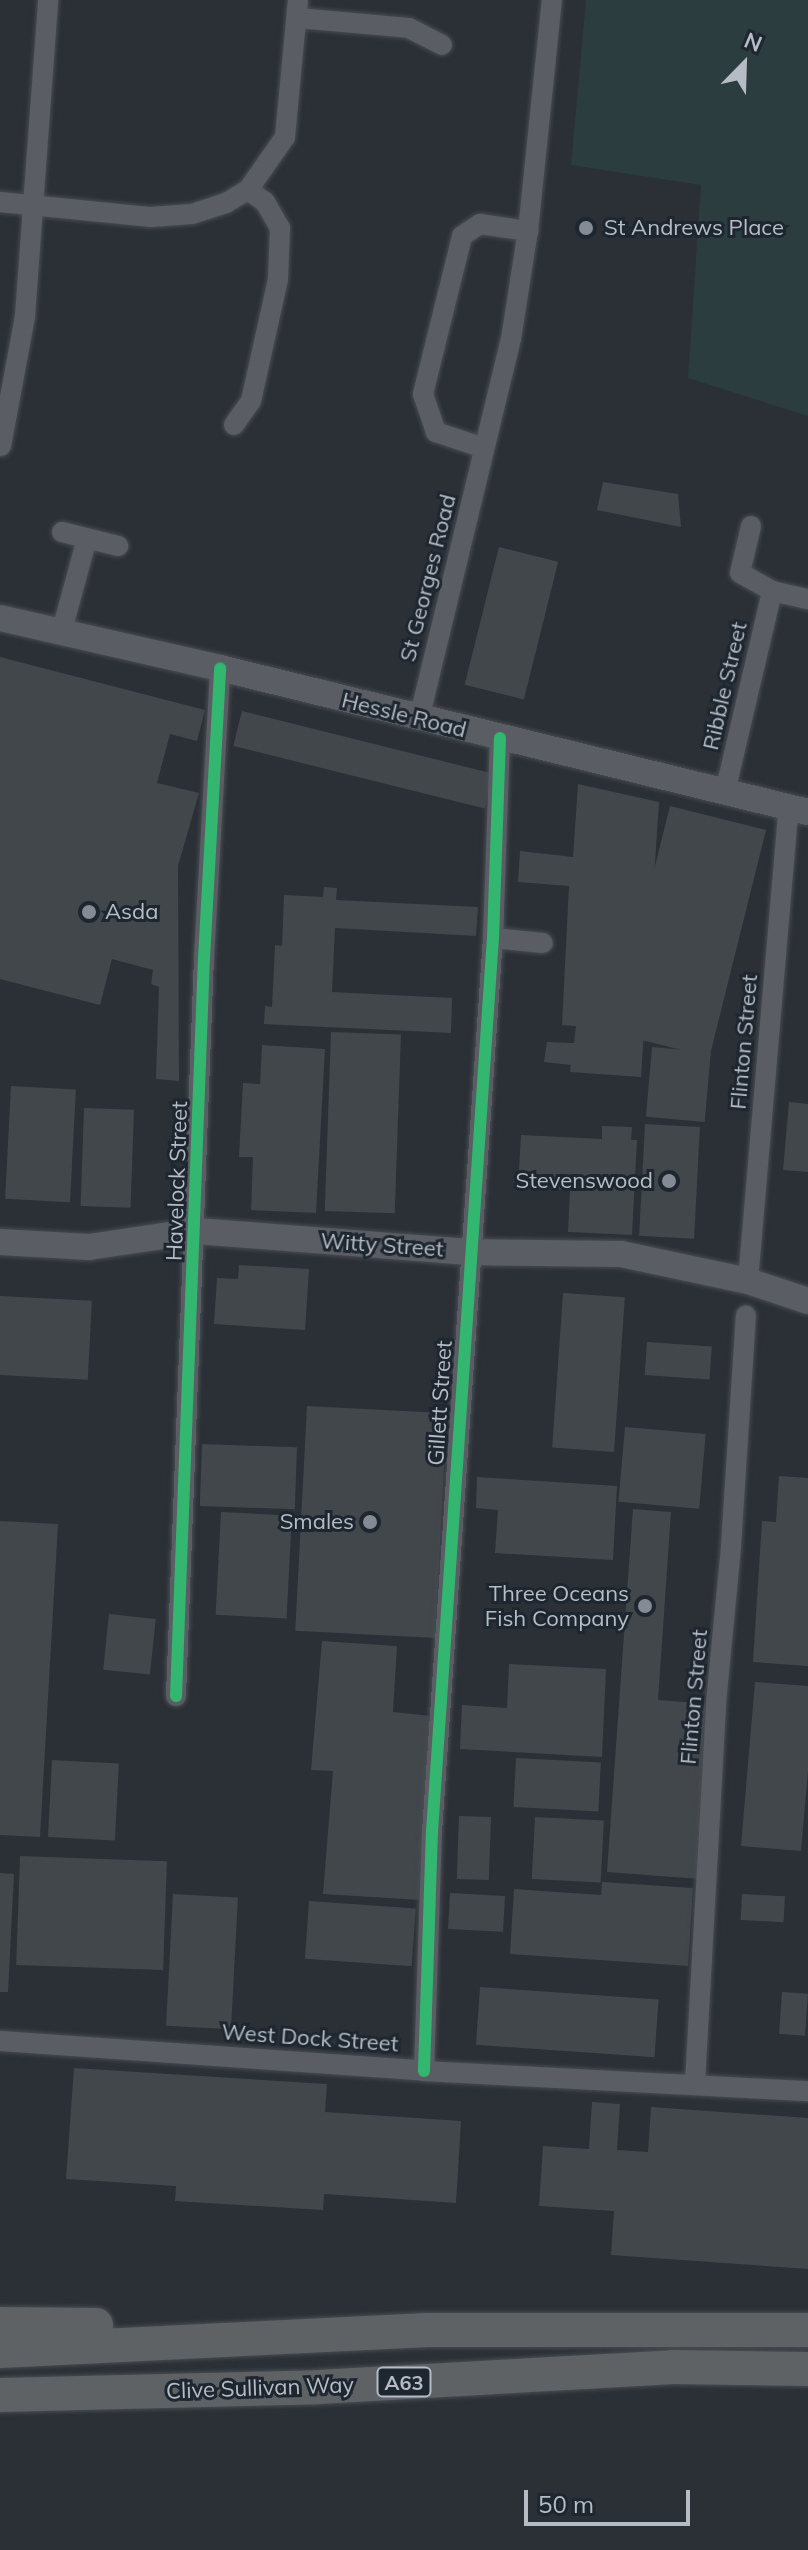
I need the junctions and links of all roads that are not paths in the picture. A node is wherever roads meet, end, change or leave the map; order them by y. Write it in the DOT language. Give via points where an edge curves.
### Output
graph roads {
  1 [pos="48,0"];
  2 [pos="552,0"];
  3 [pos="298,9"];
  4 [pos="442,45"];
  5 [pos="248,190"];
  6 [pos="0,202"];
  7 [pos="33,205"];
  8 [pos="528,231"];
  9 [pos="234,425"];
  10 [pos="1,446"];
  11 [pos="484,448"];
  12 [pos="751,526"];
  13 [pos="62,532"];
  14 [pos="87,538"];
  15 [pos="118,546"];
  16 [pos="772,591"];
  17 [pos="808,599"];
  18 [pos="0,618"];
  19 [pos="61,634"];
  20 [pos="220,668"];
  21 [pos="419,719"];
  22 [pos="500,738"];
  23 [pos="725,792"];
  24 [pos="798,810"];
  25 [pos="493,938"];
  26 [pos="543,943"];
  27 [pos="196,1231"];
  28 [pos="0,1242"];
  29 [pos="469,1252"];
  30 [pos="748,1281"];
  31 [pos="808,1301"];
  32 [pos="746,1315"];
  33 [pos="176,1696"];
  34 [pos="0,2041"];
  35 [pos="424,2071"];
  36 [pos="695,2083"];
  37 [pos="808,2091"];
  38 [pos="0,2324"];
  39 [pos="427,2330"];
  40 [pos="808,2330"];
  41 [pos="0,2351"];
  42 [pos="808,2369"];
  43 [pos="318,2387"];
  44 [pos="0,2395"];
  45 [pos="0,2419"];
  1 -- 7 [label="street"];
  2 -- 8 [label="street, St Georges Road"];
  3 -- 4 [label="street" via="409,28"];
  3 -- 5 [label="street" via="285,137"];
  5 -- 7 [label="street" via="192,214 151,217"];
  5 -- 9 [label="street" via="265,202 280,228 278,279 251,401"];
  6 -- 7 [label="street"];
  7 -- 10 [label="street" via="25,316"];
  8 -- 11 [label="street, St Georges Road" via="511,339"];
  8 -- 11 [label="street" via="480,224 462,236 423,394 436,432"];
  11 -- 21 [label="street, St Georges Road"];
  12 -- 16 [label="street" via="740,573"];
  13 -- 14 [label="street"];
  14 -- 15 [label="street"];
  14 -- 19 [label="street"];
  16 -- 17 [label="street"];
  16 -- 23 [label="street, Ribble Street"];
  18 -- 19 [label="street, Hessle Road"];
  19 -- 20 [label="street, Hessle Road"];
  20 -- 21 [label="street, Hessle Road"];
  20 -- 27 [label="street, Havelock Street"];
  21 -- 22 [label="street, Hessle Road"];
  22 -- 23 [label="street, Hessle Road"];
  22 -- 25 [label="street, Gillett Street"];
  23 -- 24 [label="street, Hessle Road"];
  24 -- 30 [label="street, Flinton Street" via="765,1077"];
  25 -- 26 [label="street"];
  25 -- 29 [label="street, Gillett Street"];
  27 -- 28 [label="street, Witty Street" via="89,1247"];
  27 -- 29 [label="street, Witty Street"];
  27 -- 33 [label="street, Havelock Street"];
  29 -- 30 [label="street, Witty Street" via="621,1254"];
  29 -- 35 [label="street, Gillett Street" via="432,1832"];
  30 -- 31 [label="street, Witty Street"];
  32 -- 36 [label="street, Flinton Street" via="716,1703"];
  34 -- 35 [label="street, West Dock Street"];
  35 -- 36 [label="street, West Dock Street"];
  36 -- 37 [label="street, West Dock Street"];
  38 -- 39 [label="highway"];
  39 -- 40 [label="highway"];
  39 -- 41 [label="highway"];
  42 -- 43 [label="highway, Clive Sullivan Way / A63" via="673,2367"];
  43 -- 44 [label="highway, Clive Sullivan Way / A63"];
  43 -- 45 [label="highway"];
}
